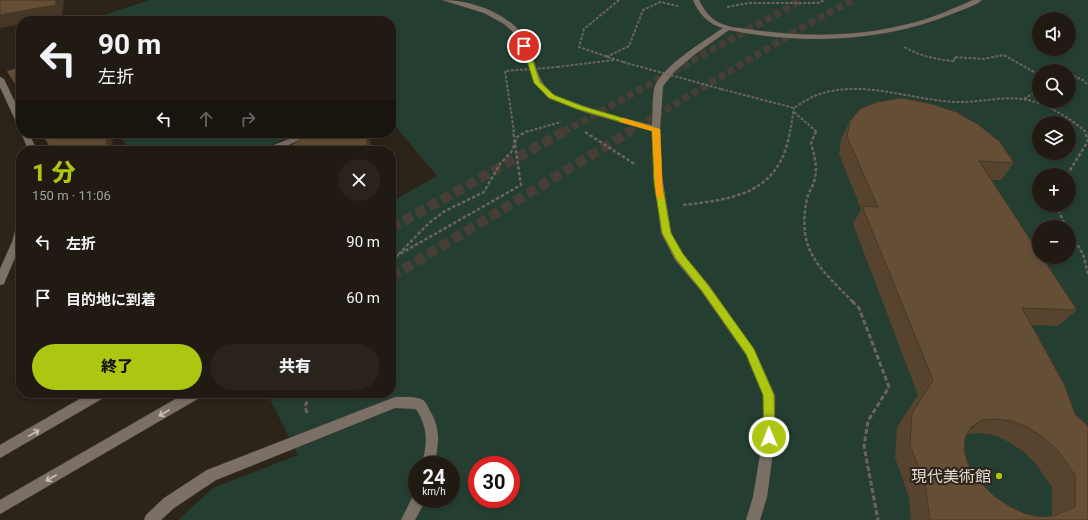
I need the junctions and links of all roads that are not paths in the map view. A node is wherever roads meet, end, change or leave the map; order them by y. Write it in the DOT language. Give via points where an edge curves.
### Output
graph roads {
  1 [pos="445,0"];
  2 [pos="696,0"];
  3 [pos="978,0"];
  4 [pos="728,28"];
  5 [pos="1,84"];
  6 [pos="16,114"];
  7 [pos="656,129"];
  8 [pos="299,138"];
  9 [pos="279,146"];
  10 [pos="16,244"];
  11 [pos="0,281"];
  12 [pos="92,398"];
  13 [pos="189,398"];
  14 [pos="0,452"];
  15 [pos="430,456"];
  16 [pos="0,507"];
  17 [pos="414,508"];
  18 [pos="151,520"];
  19 [pos="408,520"];
  20 [pos="752,520"];
  1 -- 7 [label="street" via="483,10 504,22 521,37 537,83 551,96 580,108"];
  2 -- 4 [label="street" via="701,11 710,20"];
  3 -- 4 [label="street" via="912,26 870,34 764,34"];
  4 -- 7 [label="street" via="691,52 672,69 660,86"];
  5 -- 6 [label="street"];
  7 -- 20 [label="street" via="658,176 666,233 679,257 705,288 750,352 769,395 769,437 760,497"];
  8 -- 9 [label="street"];
  10 -- 11 [label="street"];
  14 -- 12 [label="street, one-way"];
  13 -- 16 [label="street, one-way"];
  15 -- 18 [label="street" via="434,440 431,421 419,404 395,402 212,475 169,503"];
  17 -- 19 [label="street"];
}
